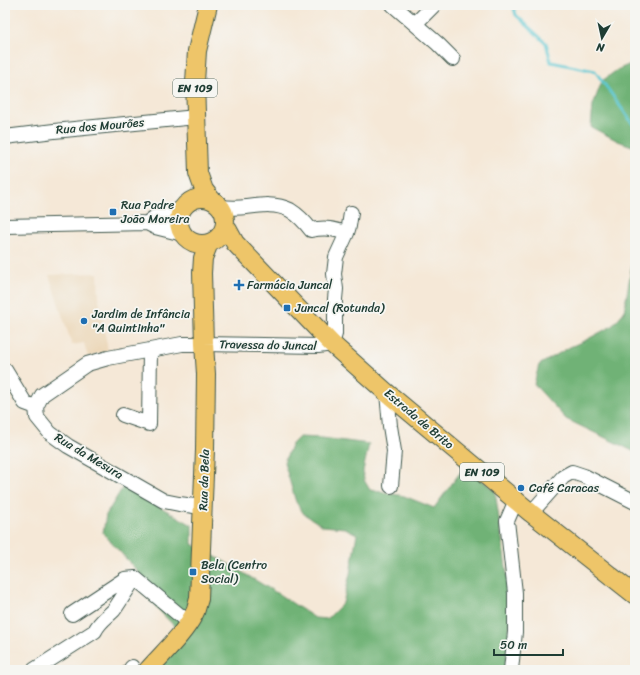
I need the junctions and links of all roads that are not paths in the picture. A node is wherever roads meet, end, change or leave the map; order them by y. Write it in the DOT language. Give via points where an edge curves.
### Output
graph roads {
  1 [pos="208,5"];
  2 [pos="394,5"];
  3 [pos="434,5"];
  4 [pos="415,24"];
  5 [pos="453,59"];
  6 [pos="196,117"];
  7 [pos="5,137"];
  8 [pos="198,173"];
  9 [pos="186,205"];
  10 [pos="351,213"];
  11 [pos="147,223"];
  12 [pos="218,223"];
  13 [pos="5,226"];
  14 [pos="347,233"];
  15 [pos="186,237"];
  16 [pos="202,273"];
  17 [pos="204,344"];
  18 [pos="332,344"];
  19 [pos="150,350"];
  20 [pos="5,370"];
  21 [pos="387,393"];
  22 [pos="36,407"];
  23 [pos="124,415"];
  24 [pos="391,486"];
  25 [pos="516,500"];
  26 [pos="635,502"];
  27 [pos="202,506"];
  28 [pos="530,513"];
  29 [pos="134,578"];
  30 [pos="635,595"];
  31 [pos="72,614"];
  32 [pos="189,622"];
  33 [pos="137,669"];
  34 [pos="34,670"];
  35 [pos="511,670"];
  1 -- 6 [label="main road, EN 109" via="197,51"];
  2 -- 4 [label="street"];
  3 -- 4 [label="street"];
  4 -- 5 [label="street"];
  6 -- 7 [label="street, Rua dos Mourões"];
  6 -- 8 [label="main road, EN 109"];
  8 -- 9 [label="main road, EN 109"];
  8 -- 12 [label="main road, EN 109"];
  9 -- 11 [label="street" via="170,214 155,217"];
  9 -- 12 [label="main road, EN 109" via="195,198 203,198"];
  9 -- 15 [label="main road, EN 109" via="179,221"];
  10 -- 14 [label="street"];
  11 -- 13 [label="street"];
  11 -- 15 [label="street"];
  12 -- 14 [label="street" via="246,207 264,204 290,210 310,230 322,227"];
  12 -- 15 [label="main road, EN 109" via="202,244"];
  12 -- 16 [label="main road, Rua da Bela" via="203,258"];
  12 -- 18 [label="main road, Estrada de Brito / EN 109" via="226,240 235,244"];
  14 -- 18 [label="street" via="336,257 335,334"];
  15 -- 16 [label="main road, Rua da Bela"];
  16 -- 17 [label="main road, Rua da Bela"];
  17 -- 18 [label="street, Travessa do Juncal"];
  17 -- 19 [label="street, Travessa do Juncal" via="182,344"];
  17 -- 27 [label="main road, Rua da Bela" via="206,374"];
  18 -- 21 [label="main road, Estrada de Brito / EN 109"];
  19 -- 22 [label="street, Travessa do Juncal" via="87,364 42,394"];
  19 -- 23 [label="street" via="149,424"];
  20 -- 22 [label="street" via="25,403"];
  21 -- 24 [label="street" via="394,451"];
  21 -- 25 [label="main road, Estrada de Brito / EN 109"];
  22 -- 27 [label="street, Rua da Mesura" via="37,417 50,432 68,446 164,501"];
  25 -- 28 [label="main road, Estrada de Brito / EN 109"];
  25 -- 35 [label="street" via="507,521 515,593 515,632"];
  26 -- 28 [label="street" via="572,472 563,477"];
  27 -- 32 [label="main road, Rua da Bela" via="199,599"];
  28 -- 30 [label="main road, Estrada de Brito / EN 109"];
  29 -- 31 [label="street" via="125,579"];
  29 -- 32 [label="street"];
  29 -- 34 [label="street" via="116,607 98,624 95,631"];
  32 -- 33 [label="main road, Rua da Bela" via="178,637"];
}
